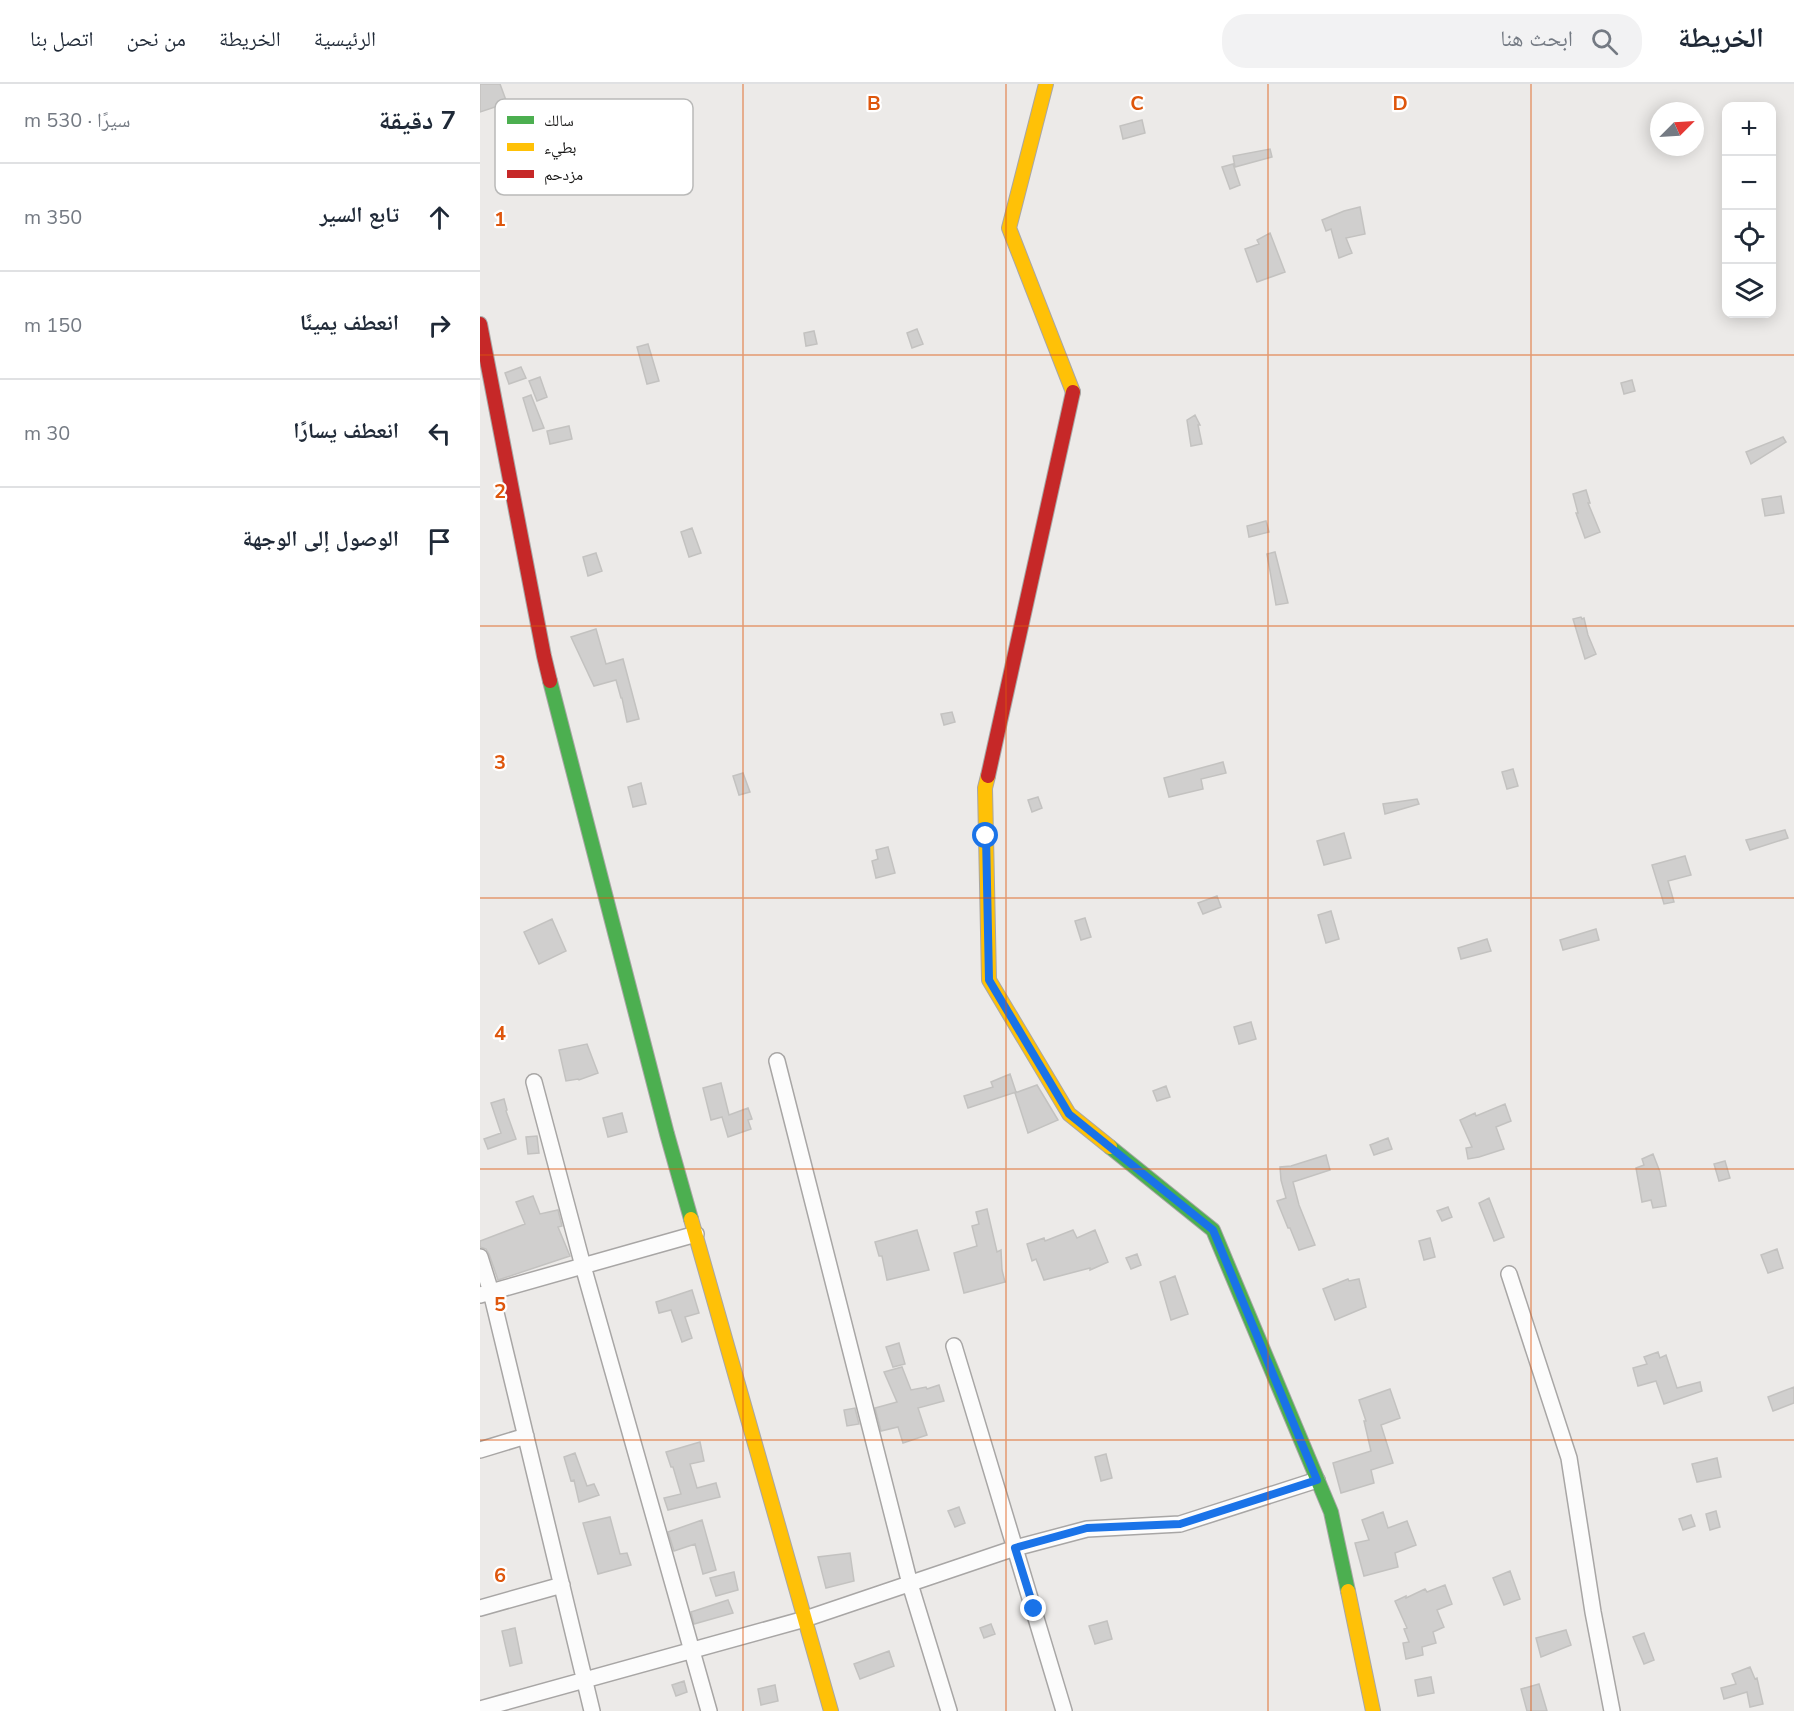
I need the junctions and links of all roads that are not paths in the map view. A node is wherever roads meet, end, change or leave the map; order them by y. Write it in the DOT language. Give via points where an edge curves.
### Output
graph roads {
  1 [pos="1046,84"];
  2 [pos="480,324"];
  3 [pos="777,1061"];
  4 [pos="534,1082"];
  5 [pos="696,1234"];
  6 [pos="480,1257"];
  7 [pos="583,1266"];
  8 [pos="1509,1274"];
  9 [pos="486,1294"];
  10 [pos="954,1346"];
  11 [pos="526,1436"];
  12 [pos="480,1450"];
  13 [pos="1317,1480"];
  14 [pos="1015,1548"];
  15 [pos="910,1584"];
  16 [pos="562,1586"];
  17 [pos="480,1608"];
  18 [pos="805,1619"];
  19 [pos="692,1650"];
  20 [pos="584,1680"];
  21 [pos="480,1709"];
  22 [pos="592,1711"];
  23 [pos="709,1711"];
  24 [pos="831,1711"];
  25 [pos="949,1711"];
  26 [pos="1064,1711"];
  27 [pos="1373,1711"];
  28 [pos="1612,1711"];
  1 -- 13 [label="street" via="1009,228 1073,390 985,789 989,980 1069,1114 1213,1230"];
  2 -- 5 [label="street" via="544,656"];
  3 -- 15 [label="street"];
  4 -- 7 [label="street"];
  5 -- 7 [label="street"];
  5 -- 18 [label="street"];
  6 -- 9 [label="street"];
  7 -- 9 [label="street"];
  7 -- 19 [label="street"];
  8 -- 28 [label="street" via="1569,1458"];
  9 -- 11 [label="street"];
  10 -- 14 [label="street"];
  11 -- 12 [label="street"];
  11 -- 16 [label="street"];
  13 -- 14 [label="street" via="1180,1524 1087,1528"];
  13 -- 27 [label="street" via="1330,1512"];
  14 -- 15 [label="street"];
  14 -- 26 [label="street"];
  15 -- 18 [label="street"];
  15 -- 25 [label="street"];
  16 -- 17 [label="street"];
  16 -- 20 [label="street"];
  18 -- 19 [label="street"];
  18 -- 24 [label="street"];
  19 -- 20 [label="street"];
  19 -- 23 [label="street"];
  20 -- 21 [label="street"];
  20 -- 22 [label="street"];
}
